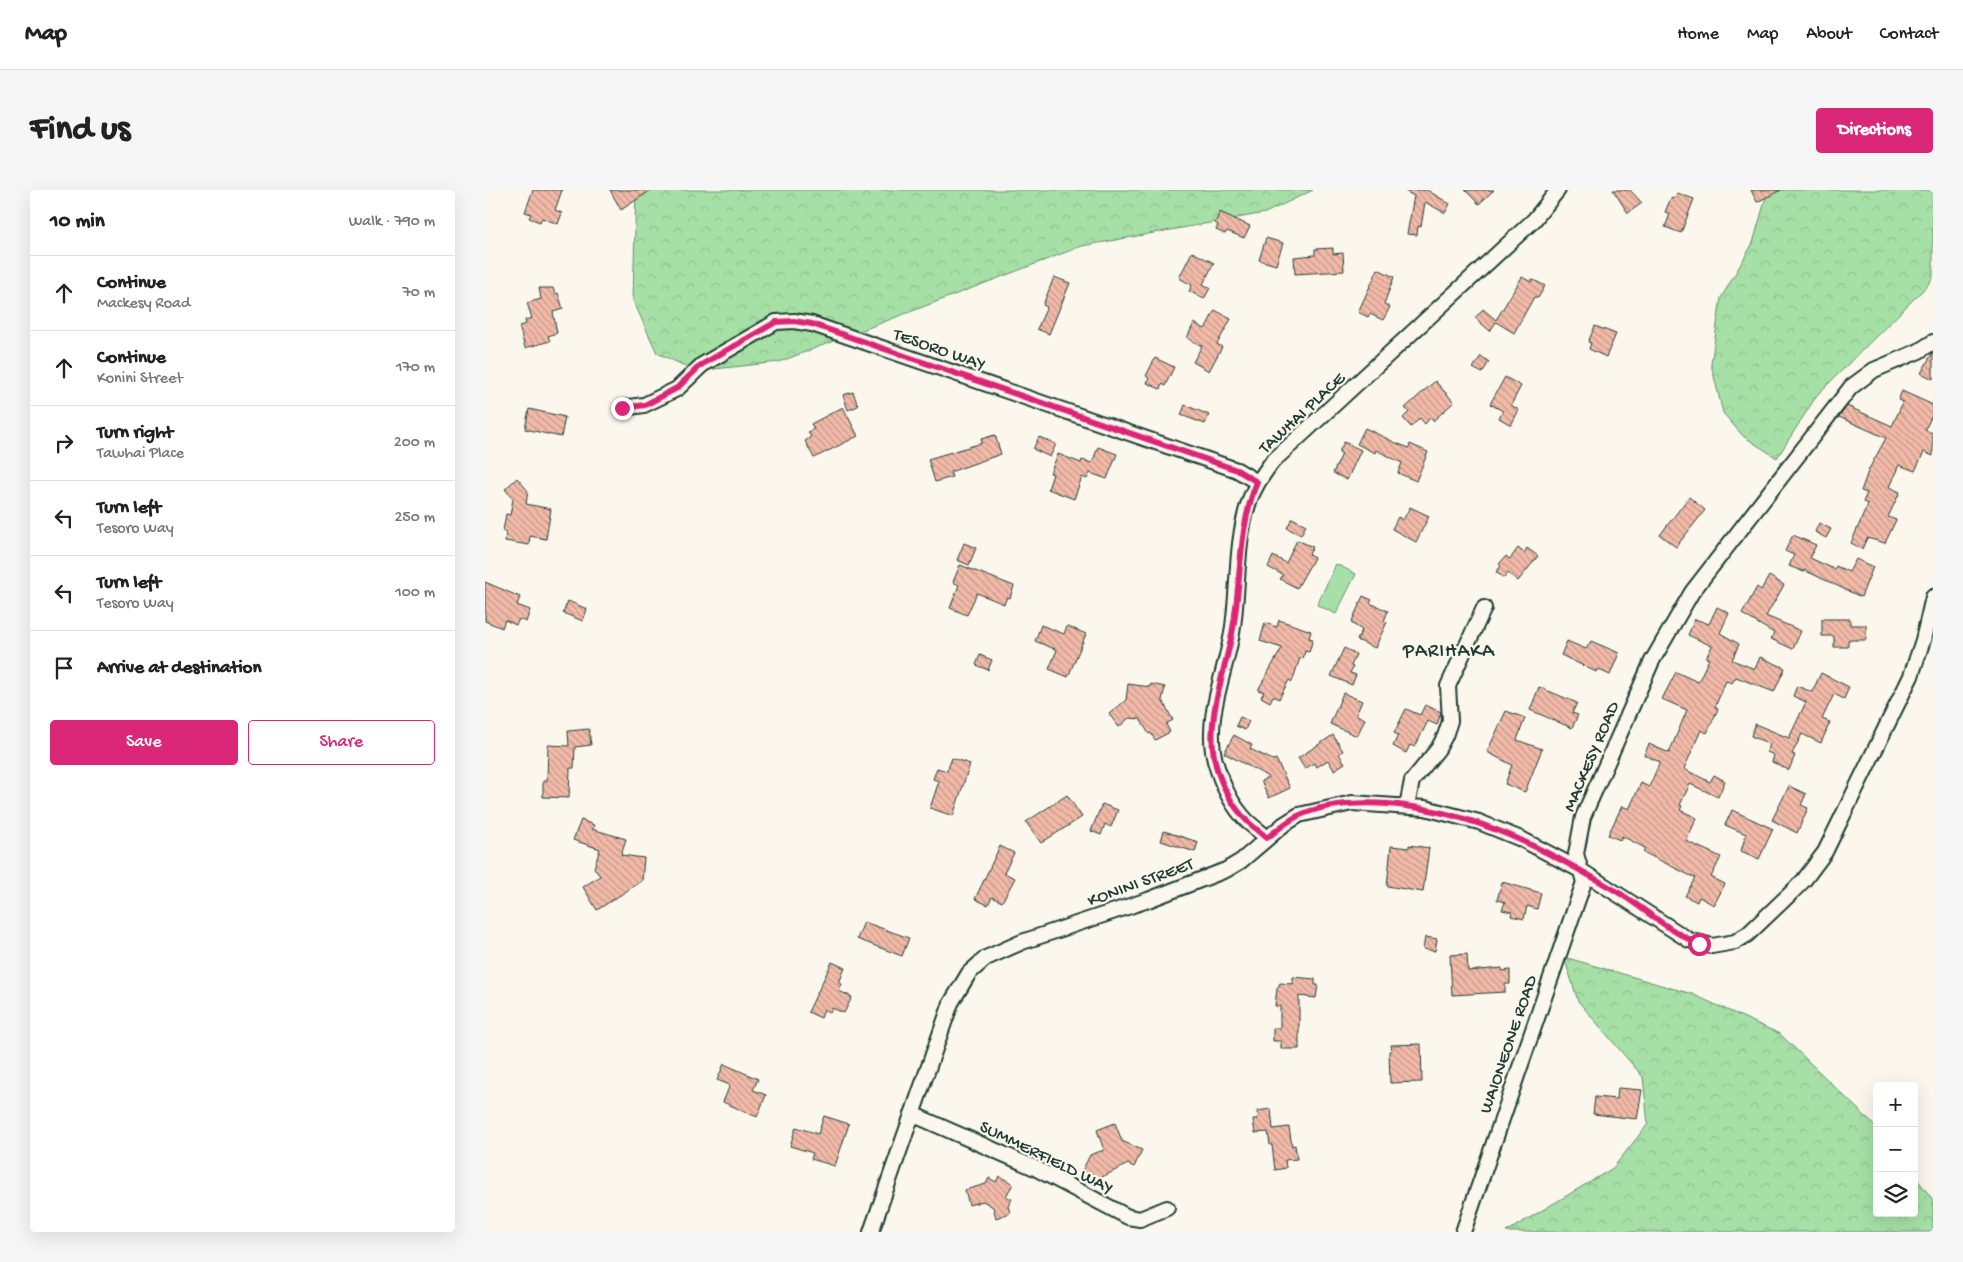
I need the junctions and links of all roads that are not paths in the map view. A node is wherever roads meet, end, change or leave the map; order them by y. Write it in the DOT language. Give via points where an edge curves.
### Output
graph roads {
  1 [pos="1559,190"];
  2 [pos="1933,342"];
  3 [pos="622,408"];
  4 [pos="1257,482"];
  5 [pos="1933,597"];
  6 [pos="1484,608"];
  7 [pos="1407,806"];
  8 [pos="1267,838"];
  9 [pos="1580,870"];
  10 [pos="912,1114"];
  11 [pos="1167,1208"];
  12 [pos="871,1232"];
  13 [pos="1463,1232"];
  1 -- 4 [label="street, TAWHAI PLACE" via="1534,220 1272,462"];
  2 -- 9 [label="street, MACKESY ROAD" via="1874,370 1851,387 1692,592 1652,661 1590,798 1578,835 1576,854"];
  3 -- 4 [label="street, TESORO WAY" via="655,401 677,388 701,365 776,322 794,321 812,324 1237,470"];
  4 -- 8 [label="street, TAWHAI PLACE" via="1243,528 1232,633 1213,719 1212,741 1222,782 1236,808"];
  5 -- 9 [label="street" via="1911,676 1825,852 1804,880 1748,934 1723,945 1694,942"];
  6 -- 7 [label="street" via="1448,686 1450,722 1445,736 1412,781"];
  7 -- 8 [label="street, KONINI STREET" via="1372,803 1335,806 1299,815"];
  7 -- 9 [label="street, KONINI STREET" via="1462,817 1502,831"];
  8 -- 10 [label="street, KONINI STREET" via="1226,870 1016,945 976,965 951,1003"];
  9 -- 13 [label="street, WAIONEONE ROAD" via="1584,882"];
  10 -- 11 [label="street, SUMMERFIELD WAY" via="1035,1168 1127,1217 1140,1219"];
  10 -- 12 [label="street, KONINI STREET"];
}
